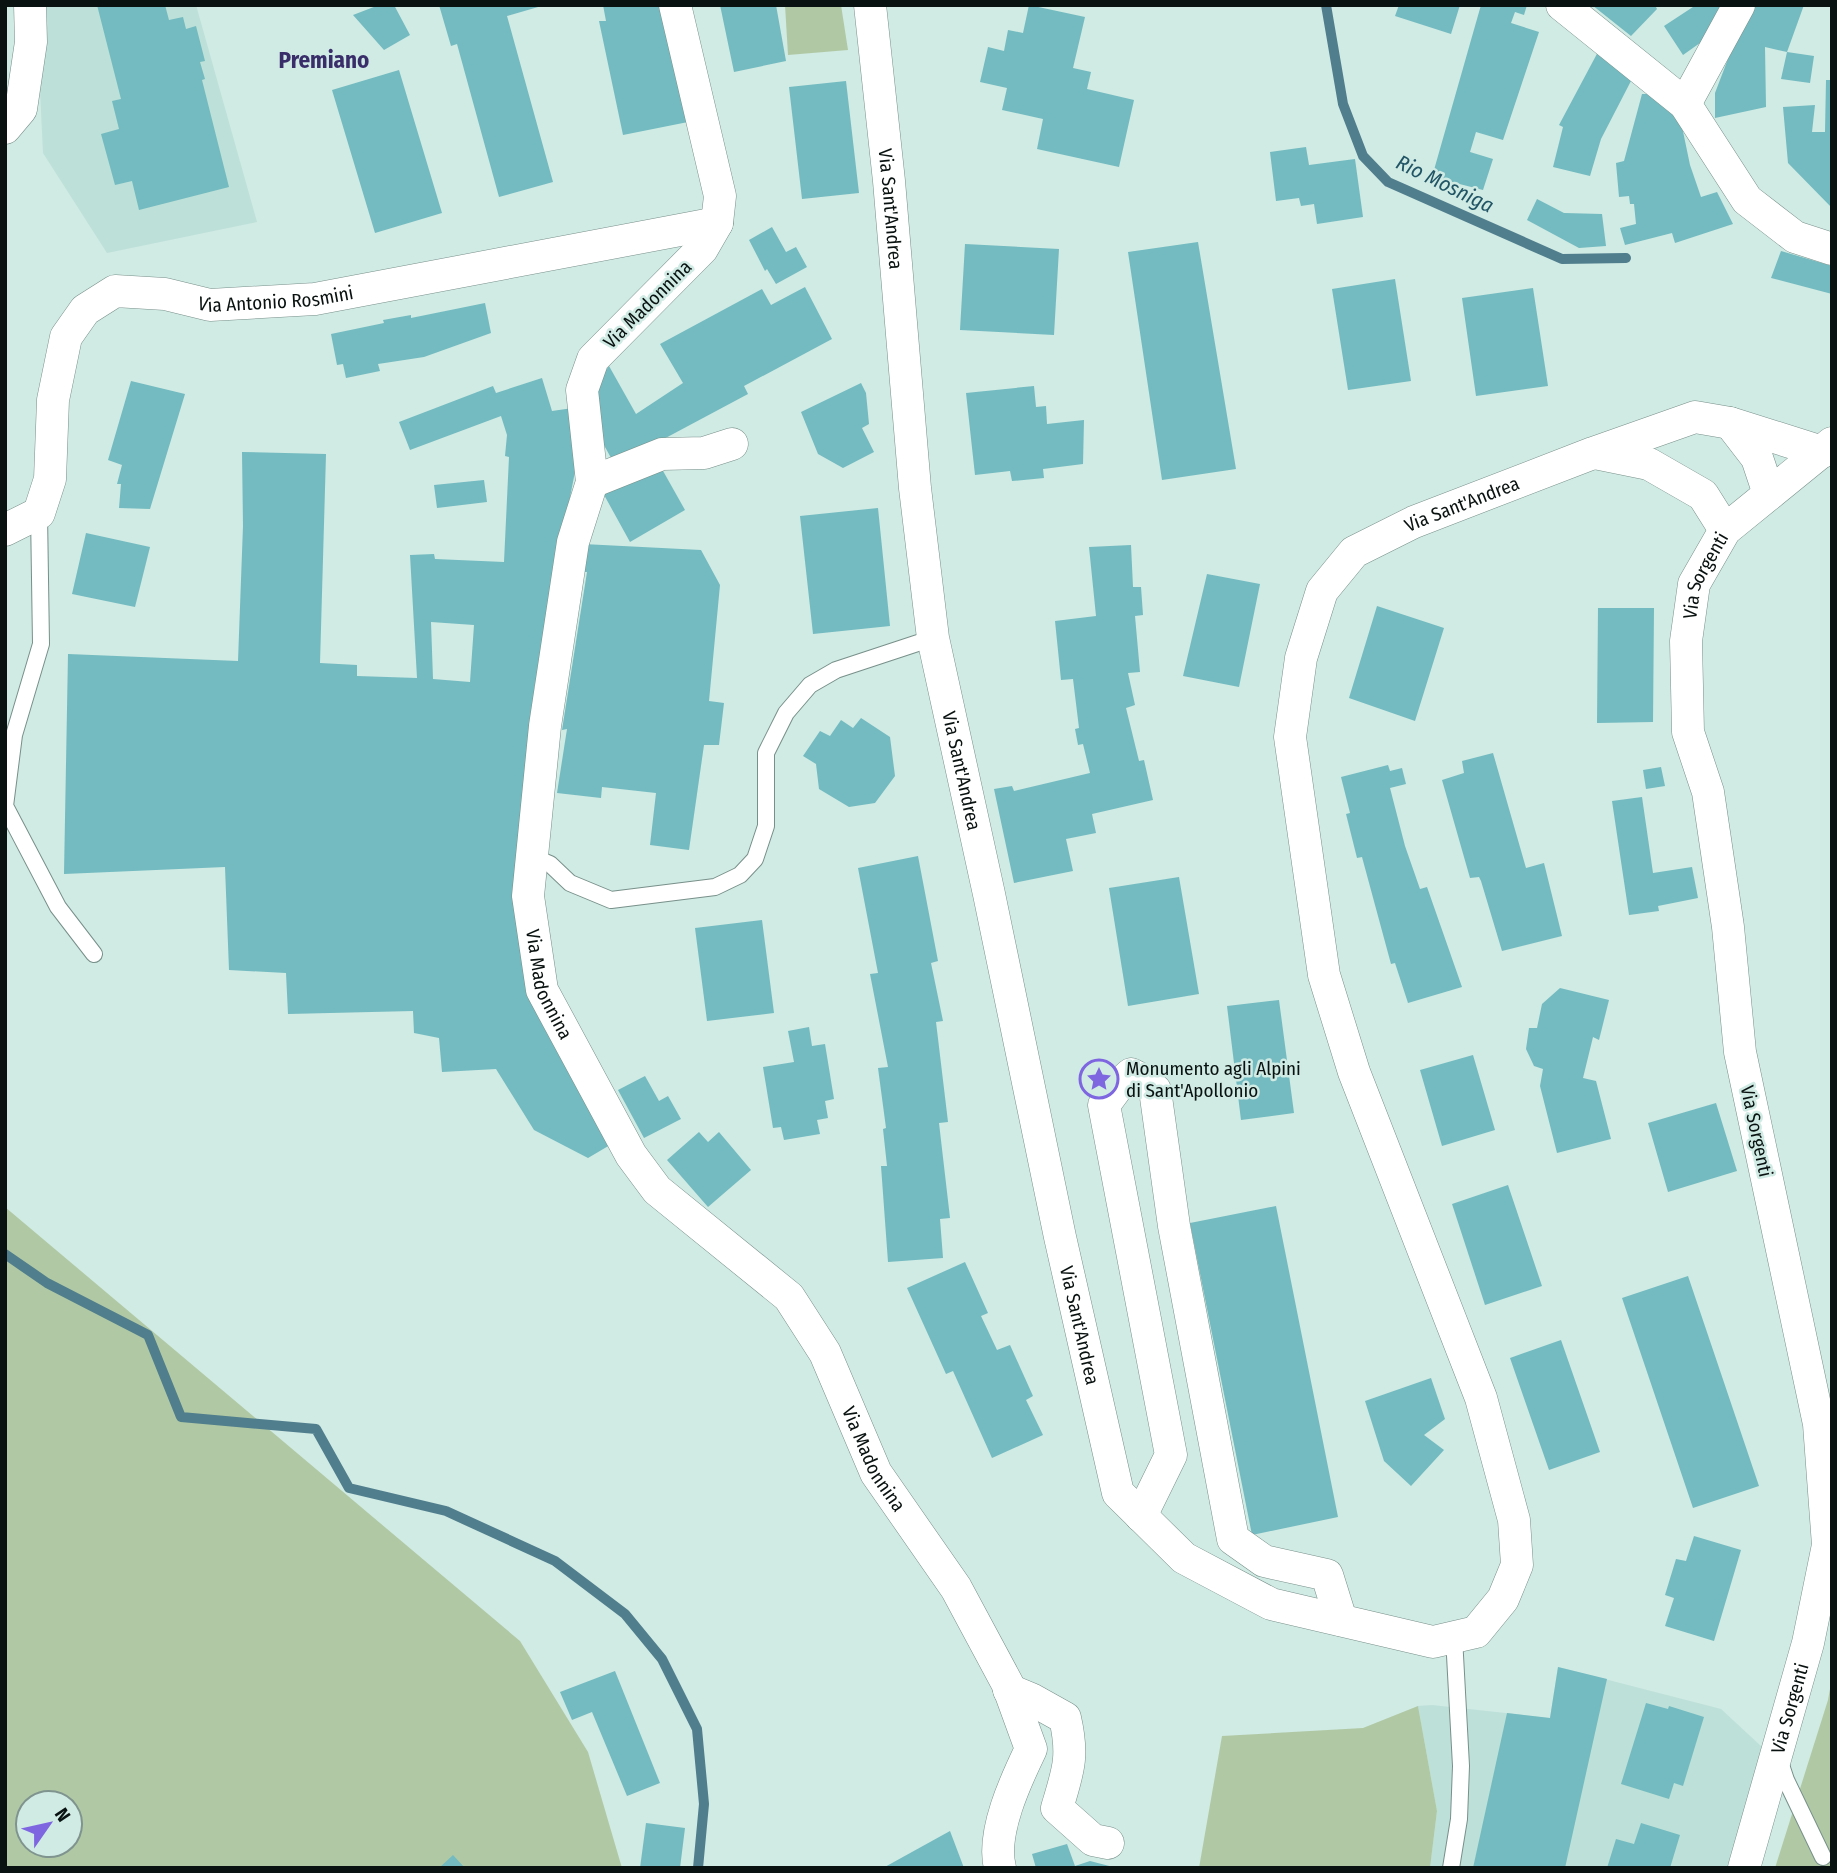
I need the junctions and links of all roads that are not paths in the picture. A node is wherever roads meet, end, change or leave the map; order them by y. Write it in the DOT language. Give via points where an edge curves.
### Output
graph roads {
  1 [pos="30,5"];
  2 [pos="675,5"];
  3 [pos="870,5"];
  4 [pos="1562,5"];
  5 [pos="1739,5"];
  6 [pos="1685,104"];
  7 [pos="5,128"];
  8 [pos="717,223"];
  9 [pos="1832,249"];
  10 [pos="1730,423"];
  11 [pos="732,444"];
  12 [pos="1827,447"];
  13 [pos="1593,453"];
  14 [pos="592,482"];
  15 [pos="1769,494"];
  16 [pos="39,513"];
  17 [pos="5,530"];
  18 [pos="1725,530"];
  19 [pos="933,639"];
  20 [pos="5,806"];
  21 [pos="531,856"];
  22 [pos="94,954"];
  23 [pos="1141,1516"];
  24 [pos="1341,1620"];
  25 [pos="1454,1637"];
  26 [pos="1009,1690"];
  27 [pos="1777,1753"];
  28 [pos="1108,1843"];
  29 [pos="1823,1857"];
  30 [pos="1000,1868"];
  31 [pos="1451,1868"];
  32 [pos="1744,1868"];
  1 -- 7 [label="street" via="31,43 21,109"];
  2 -- 8 [label="street" via="720,196"];
  3 -- 19 [label="street, Via Sant'Andrea"];
  4 -- 6 [label="street"];
  5 -- 6 [label="street"];
  6 -- 9 [label="street" via="1747,200 1795,237"];
  8 -- 14 [label="street, Via Madonnina" via="702,249 593,359 582,390"];
  8 -- 16 [label="street, Via Antonio Rosmini" via="315,299 210,305 164,294 115,292 85,310 66,337 53,400 50,479"];
  10 -- 12 [label="street, Via Sant'Andrea"];
  10 -- 13 [label="street, Via Sant'Andrea" via="1695,417"];
  10 -- 15 [label="street" via="1757,458"];
  11 -- 14 [label="street" via="704,453 662,454"];
  12 -- 15 [label="street, Via Sorgenti"];
  13 -- 18 [label="street" via="1649,464 1703,495"];
  13 -- 25 [label="street, Via Sant'Andrea" via="1414,522 1354,552 1322,592 1301,658 1290,737 1324,975 1354,1072 1481,1398 1514,1520 1517,1565 1503,1599 1476,1632"];
  14 -- 21 [label="street, Via Madonnina" via="573,542"];
  15 -- 18 [label="street, Via Sorgenti"];
  16 -- 17 [label="street"];
  16 -- 20 [label="lane" via="41,644 14,735"];
  18 -- 27 [label="street, Via Sorgenti" via="1694,584 1686,641 1688,732 1708,792 1740,1052 1819,1424 1828,1545 1808,1643"];
  19 -- 21 [label="lane" via="836,670 810,685 786,713 766,753 766,826 755,859 740,875 715,887 611,900 570,883 550,864"];
  19 -- 23 [label="street, Via Sant'Andrea" via="1118,1493"];
  20 -- 22 [label="lane" via="58,907"];
  21 -- 26 [label="street, Via Madonnina" via="527,896 542,990 631,1155 657,1190 789,1297 825,1353 876,1473 956,1588"];
  23 -- 24 [label="street, Via Sant'Andrea" via="1184,1558 1271,1604"];
  23 -- 24 [label="street" via="1171,1455 1104,1105 1130,1074 1154,1090 1174,1226 1233,1539 1264,1561 1327,1575"];
  24 -- 25 [label="street, Via Sant'Andrea" via="1433,1643"];
  25 -- 31 [label="lane" via="1461,1766"];
  26 -- 28 [label="street" via="1065,1718 1071,1745 1056,1808 1093,1840"];
  26 -- 30 [label="street, Via Madonnina" via="1031,1749 1008,1797"];
  27 -- 29 [label="lane"];
  27 -- 32 [label="street, Via Sorgenti"];
}
